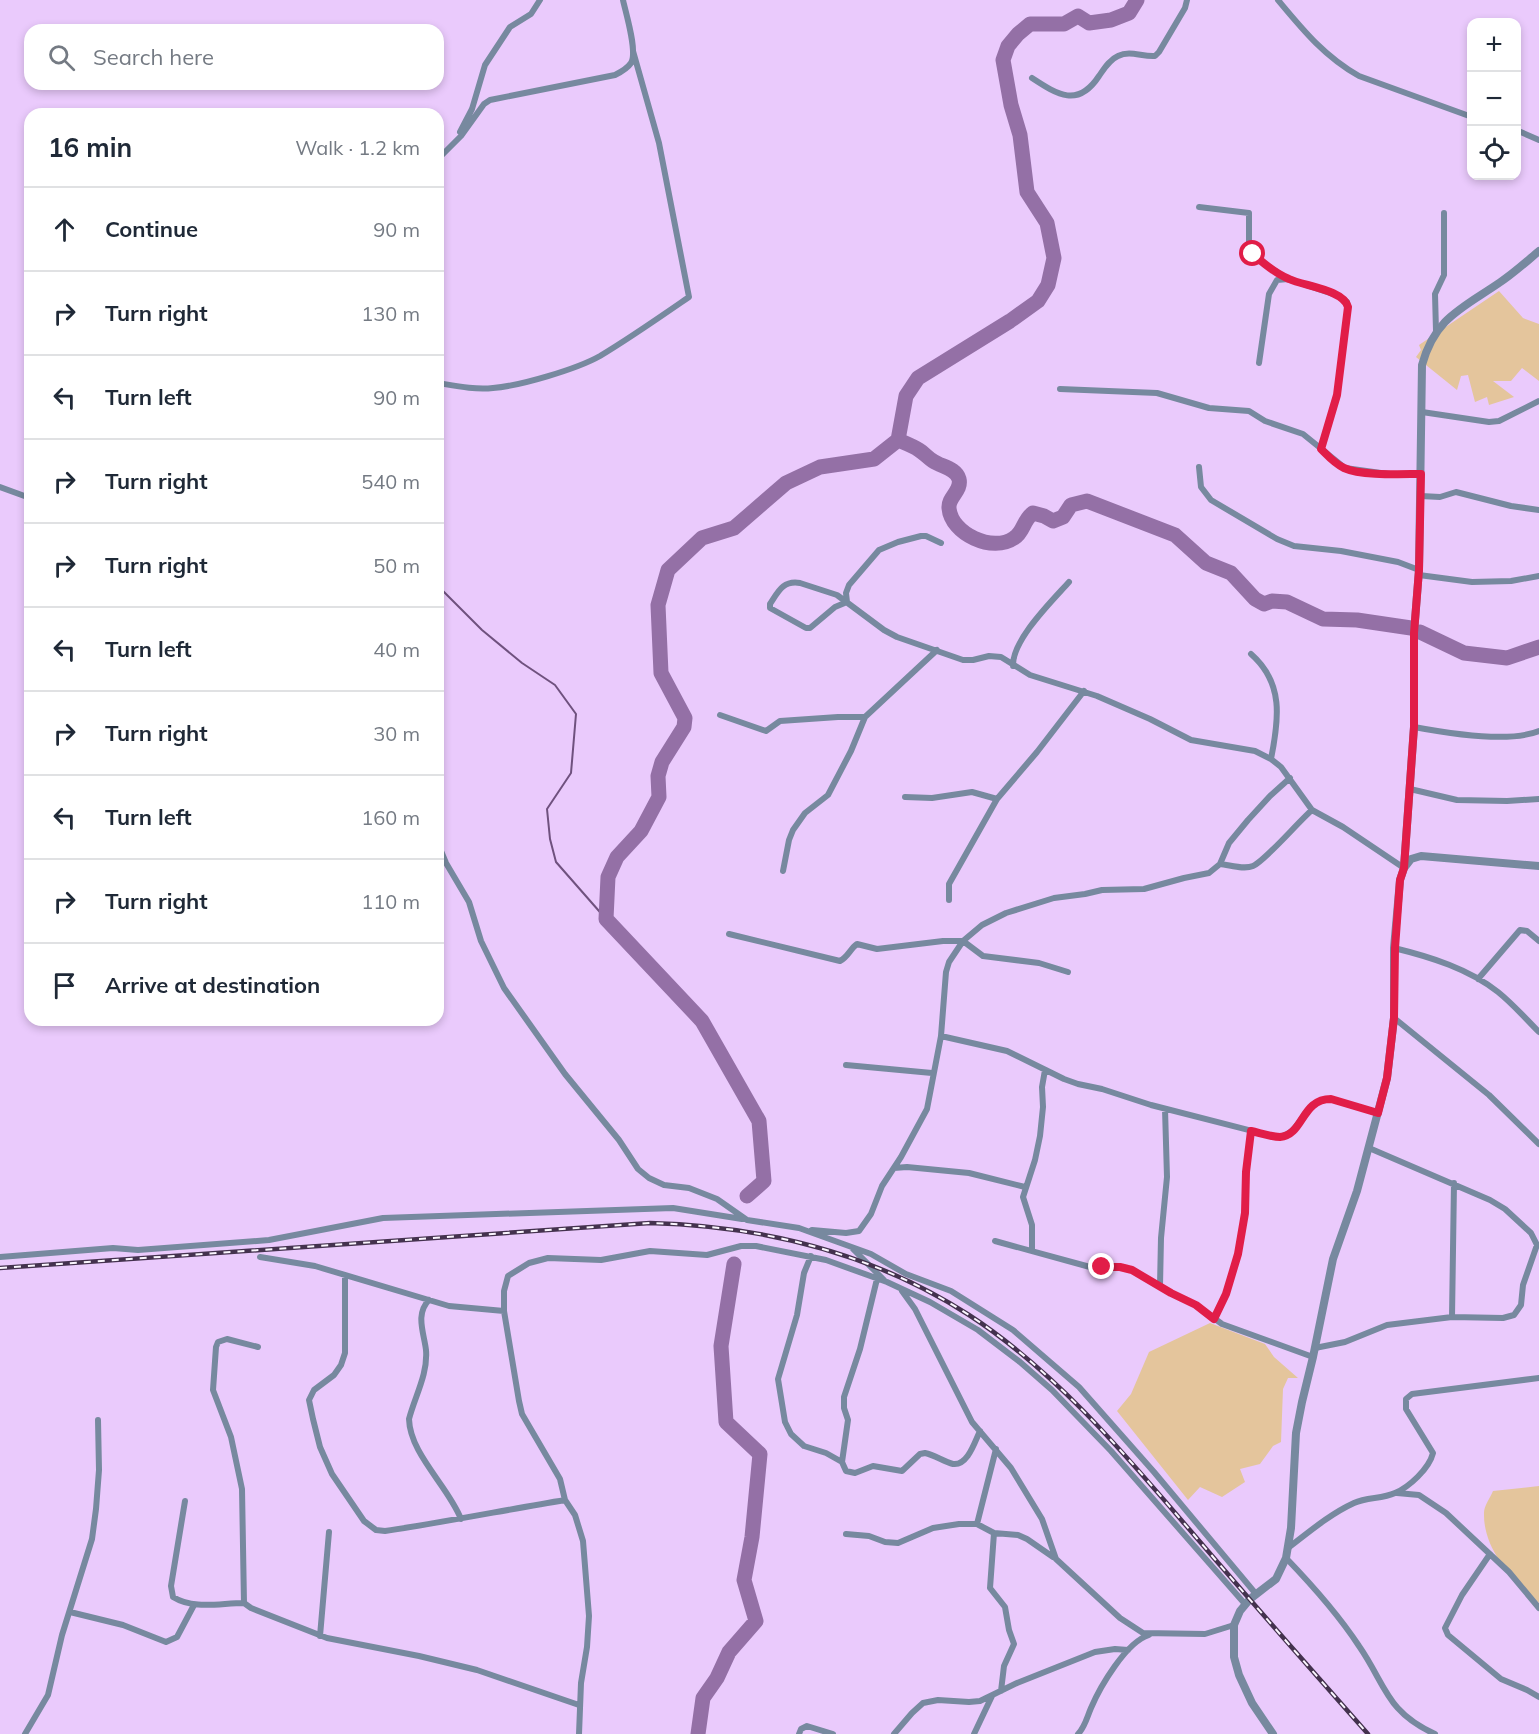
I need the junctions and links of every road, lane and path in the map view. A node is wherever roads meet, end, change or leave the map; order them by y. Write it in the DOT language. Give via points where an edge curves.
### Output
graph roads {
  1 [pos="540,0"];
  2 [pos="623,0"];
  3 [pos="1187,0"];
  4 [pos="1278,0"];
  5 [pos="633,51"];
  6 [pos="1032,78"];
  7 [pos="1467,115"];
  8 [pos="1521,132"];
  9 [pos="1539,140"];
  10 [pos="454,143"];
  11 [pos="444,153"];
  12 [pos="1199,207"];
  13 [pos="1444,213"];
  14 [pos="1539,245"];
  15 [pos="1537,253"];
  16 [pos="1288,279"];
  17 [pos="1437,331"];
  18 [pos="1259,363"];
  19 [pos="444,384"];
  20 [pos="1060,389"];
  21 [pos="1539,401"];
  22 [pos="1422,412"];
  23 [pos="1321,449"];
  24 [pos="1199,467"];
  25 [pos="1421,474"];
  26 [pos="0,486"];
  27 [pos="24,496"];
  28 [pos="1421,496"];
  29 [pos="1539,510"];
  30 [pos="941,543"];
  31 [pos="1419,572"];
  32 [pos="1539,576"];
  33 [pos="1069,582"];
  34 [pos="847,602"];
  35 [pos="937,650"];
  36 [pos="1251,654"];
  37 [pos="1013,666"];
  38 [pos="1084,691"];
  39 [pos="720,715"];
  40 [pos="865,717"];
  41 [pos="1414,727"];
  42 [pos="1539,731"];
  43 [pos="1271,759"];
  44 [pos="1290,778"];
  45 [pos="1410,789"];
  46 [pos="905,796"];
  47 [pos="1539,799"];
  48 [pos="997,800"];
  49 [pos="1312,810"];
  50 [pos="444,858"];
  51 [pos="1220,864"];
  52 [pos="1539,866"];
  53 [pos="1404,868"];
  54 [pos="783,872"];
  55 [pos="949,900"];
  56 [pos="729,934"];
  57 [pos="963,941"];
  58 [pos="1539,941"];
  59 [pos="1395,948"];
  60 [pos="1068,972"];
  61 [pos="1478,979"];
  62 [pos="1394,1018"];
  63 [pos="1539,1032"];
  64 [pos="941,1036"];
  65 [pos="846,1065"];
  66 [pos="1045,1070"];
  67 [pos="932,1073"];
  68 [pos="1165,1109"];
  69 [pos="1378,1113"];
  70 [pos="1251,1131"];
  71 [pos="1539,1144"];
  72 [pos="1369,1148"];
  73 [pos="894,1168"];
  74 [pos="1454,1184"];
  75 [pos="1025,1187"];
  76 [pos="747,1220"];
  77 [pos="799,1228"];
  78 [pos="995,1241"];
  79 [pos="849,1246"];
  80 [pos="1032,1251"];
  81 [pos="812,1256"];
  82 [pos="0,1257"];
  83 [pos="260,1257"];
  84 [pos="345,1275"];
  85 [pos="877,1279"];
  86 [pos="887,1282"];
  87 [pos="1160,1286"];
  88 [pos="897,1287"];
  89 [pos="429,1300"];
  90 [pos="504,1311"];
  91 [pos="1452,1317"];
  92 [pos="1214,1319"];
  93 [pos="258,1347"];
  94 [pos="1315,1348"];
  95 [pos="1313,1358"];
  96 [pos="1539,1378"];
  97 [pos="98,1420"];
  98 [pos="980,1431"];
  99 [pos="996,1449"];
  100 [pos="842,1462"];
  101 [pos="1395,1493"];
  102 [pos="565,1500"];
  103 [pos="184,1501"];
  104 [pos="461,1519"];
  105 [pos="977,1524"];
  106 [pos="329,1532"];
  107 [pos="994,1533"];
  108 [pos="846,1534"];
  109 [pos="1288,1548"];
  110 [pos="1490,1554"];
  111 [pos="1286,1558"];
  112 [pos="1056,1559"];
  113 [pos="1256,1594"];
  114 [pos="244,1603"];
  115 [pos="1245,1604"];
  116 [pos="195,1605"];
  117 [pos="1539,1608"];
  118 [pos="70,1612"];
  119 [pos="1234,1625"];
  120 [pos="1152,1634"];
  121 [pos="320,1636"];
  122 [pos="1128,1650"];
  123 [pos="1001,1691"];
  124 [pos="993,1696"];
  125 [pos="1539,1698"];
  126 [pos="579,1705"];
  127 [pos="26,1734"];
  128 [pos="579,1734"];
  129 [pos="799,1734"];
  130 [pos="833,1734"];
  131 [pos="894,1734"];
  132 [pos="974,1734"];
  133 [pos="1078,1734"];
  134 [pos="1273,1734"];
  135 [pos="1435,1734"];
  1 -- 10 [label="street" via="531,14 510,27 485,64 472,109"];
  2 -- 5 [label="street"];
  3 -- 6 [label="street" via="1155,56 1131,53 1116,57 1081,94 1060,94"];
  4 -- 7 [label="street" via="1316,45 1348,70"];
  5 -- 10 [label="street" via="631,63 615,75 490,100"];
  5 -- 19 [label="street" via="660,143 689,297 598,357 566,369 510,386 467,388"];
  8 -- 9 [label="street"];
  10 -- 11 [label="street"];
  12 -- 16 [label="street" via="1249,213 1249,248"];
  13 -- 17 [label="street" via="1444,275 1435,294"];
  14 -- 15 [label="street"];
  15 -- 17 [label="street" via="1458,310"];
  16 -- 18 [label="street" via="1278,280 1270,289"];
  16 -- 23 [label="street" via="1340,296 1348,307 1337,395"];
  17 -- 22 [label="street" via="1422,365"];
  20 -- 23 [label="street" via="1157,393 1209,408 1249,411 1303,435"];
  21 -- 22 [label="street" via="1489,422"];
  22 -- 25 [label="street"];
  23 -- 25 [label="street" via="1351,470"];
  24 -- 31 [label="street" via="1201,487 1211,500 1277,539 1294,546 1398,562"];
  25 -- 28 [label="street"];
  26 -- 27 [label="street"];
  28 -- 29 [label="street" via="1440,497 1456,492"];
  28 -- 31 [label="street"];
  30 -- 34 [label="street" via="921,536 879,550 849,585"];
  31 -- 32 [label="street" via="1472,582"];
  31 -- 41 [label="street" via="1414,633"];
  33 -- 37 [label="street" via="1031,627 1014,654"];
  34 -- 34 [label="street" via="810,628 770,608 782,586 794,582"];
  34 -- 35 [label="street" via="897,637"];
  35 -- 37 [label="street" via="963,660 995,656"];
  35 -- 40 [label="street"];
  36 -- 43 [label="street" via="1263,666 1276,692 1278,711"];
  37 -- 38 [label="street"];
  38 -- 43 [label="street" via="1191,740 1255,751"];
  38 -- 48 [label="street"];
  39 -- 40 [label="street" via="766,731 780,721"];
  40 -- 54 [label="street" via="828,795 805,813 793,830"];
  41 -- 42 [label="street" via="1443,733 1508,736"];
  41 -- 45 [label="street"];
  43 -- 44 [label="street"];
  44 -- 49 [label="street"];
  44 -- 51 [label="street" via="1229,843"];
  45 -- 47 [label="street" via="1457,800"];
  45 -- 53 [label="street"];
  46 -- 48 [label="street" via="932,798 972,792"];
  48 -- 55 [label="street" via="950,884"];
  49 -- 51 [label="street" via="1251,867"];
  49 -- 53 [label="street"];
  50 -- 76 [label="street" via="469,902 481,941 504,988 638,1169 663,1185 689,1188 717,1199"];
  51 -- 57 [label="street" via="1209,873 1144,889 1102,890 1046,899 988,921"];
  52 -- 53 [label="street" via="1421,856 1411,859"];
  53 -- 59 [label="street"];
  56 -- 57 [label="street" via="840,961 857,944 877,949"];
  57 -- 60 [label="street" via="983,956 1039,963"];
  57 -- 64 [label="street" via="946,972"];
  58 -- 61 [label="street" via="1520,930"];
  59 -- 61 [label="street" via="1439,961"];
  59 -- 62 [label="street"];
  61 -- 63 [label="street"];
  62 -- 69 [label="street" via="1387,1078"];
  62 -- 71 [label="street" via="1489,1095"];
  64 -- 66 [label="street" via="1007,1051"];
  64 -- 67 [label="street"];
  65 -- 67 [label="street"];
  66 -- 68 [label="street" via="1071,1082"];
  66 -- 75 [label="street" via="1040,1136"];
  67 -- 73 [label="street" via="927,1109"];
  68 -- 70 [label="street"];
  68 -- 87 [label="street" via="1167,1177"];
  69 -- 70 [label="street" via="1323,1099 1315,1102 1287,1135 1276,1137"];
  69 -- 72 [label="street"];
  70 -- 92 [label="street" via="1240,1243 1228,1288"];
  72 -- 74 [label="street"];
  72 -- 94 [label="street" via="1333,1259"];
  73 -- 75 [label="street" via="969,1173"];
  73 -- 77 [label="street" via="859,1231"];
  74 -- 91 [label="street"];
  74 -- 91 [label="street" via="1505,1209 1531,1233 1537,1245 1523,1285 1521,1305 1514,1315"];
  75 -- 80 [label="street"];
  76 -- 77 [label="street"];
  76 -- 82 [label="street" via="673,1208 383,1218 269,1240"];
  77 -- 79 [label="street"];
  78 -- 80 [label="street"];
  79 -- 86 [label="street"];
  79 -- 113 [label="street" via="951,1291 1025,1339 1078,1387"];
  80 -- 87 [label="street" via="1090,1267 1132,1270"];
  81 -- 85 [label="street"];
  81 -- 90 [label="street" via="741,1246 707,1255 650,1251 601,1260 548,1258 529,1263 508,1276"];
  81 -- 100 [label="street" via="804,1273 797,1315 778,1379 785,1422 791,1434 804,1446"];
  83 -- 84 [label="street"];
  84 -- 89 [label="street"];
  84 -- 104 [label="street" via="345,1353 334,1375 314,1390 309,1400 320,1447 332,1474 364,1521 376,1530"];
  85 -- 86 [label="street"];
  85 -- 100 [label="street" via="844,1397 848,1427"];
  86 -- 88 [label="street"];
  87 -- 92 [label="street"];
  88 -- 98 [label="street" via="915,1309"];
  88 -- 115 [label="street" via="978,1330 1052,1390"];
  89 -- 90 [label="street" via="449,1306"];
  89 -- 104 [label="street" via="421,1318 426,1362 409,1419 410,1428 425,1461"];
  90 -- 102 [label="street" via="522,1413 560,1479"];
  91 -- 94 [label="street" via="1387,1325 1345,1342"];
  92 -- 95 [label="street"];
  93 -- 114 [label="street" via="226,1339 218,1342 213,1379 242,1490"];
  94 -- 95 [label="street"];
  95 -- 109 [label="street" via="1296,1433"];
  96 -- 101 [label="street" via="1412,1394 1406,1399 1406,1408 1432,1453 1431,1460 1417,1477"];
  97 -- 118 [label="street" via="99,1470 92,1539"];
  98 -- 99 [label="street"];
  98 -- 100 [label="street" via="967,1457 957,1464 925,1452 902,1471 873,1466 850,1473"];
  99 -- 105 [label="street"];
  99 -- 112 [label="street" via="1042,1519"];
  101 -- 109 [label="street" via="1354,1503"];
  101 -- 110 [label="street" via="1419,1495 1434,1503"];
  102 -- 104 [label="street"];
  102 -- 126 [label="street" via="575,1515 583,1541 588,1599 587,1647"];
  103 -- 116 [label="street" via="171,1586 173,1597"];
  105 -- 107 [label="street"];
  105 -- 108 [label="street" via="933,1528 898,1543"];
  106 -- 121 [label="street"];
  107 -- 112 [label="street" via="1018,1535"];
  107 -- 123 [label="street" via="990,1588 1005,1607 1014,1644 1004,1666"];
  109 -- 111 [label="street"];
  110 -- 117 [label="street"];
  110 -- 125 [label="street" via="1445,1629 1501,1679"];
  111 -- 113 [label="street" via="1276,1579"];
  111 -- 135 [label="street" via="1359,1646 1397,1709"];
  112 -- 120 [label="street" via="1127,1623"];
  113 -- 115 [label="street"];
  114 -- 116 [label="street"];
  114 -- 121 [label="street"];
  115 -- 119 [label="street"];
  116 -- 118 [label="street" via="177,1637 166,1642 123,1625"];
  118 -- 127 [label="street" via="48,1695"];
  119 -- 120 [label="street" via="1205,1634"];
  119 -- 134 [label="street" via="1234,1657 1239,1675"];
  120 -- 122 [label="street" via="1140,1638"];
  121 -- 126 [label="street" via="477,1670"];
  122 -- 123 [label="street" via="1095,1652"];
  122 -- 133 [label="street"];
  123 -- 124 [label="street"];
  124 -- 131 [label="street" via="975,1702 923,1703"];
  124 -- 132 [label="street"];
  126 -- 128 [label="street"];
  129 -- 130 [label="street" via="807,1726"];
}
